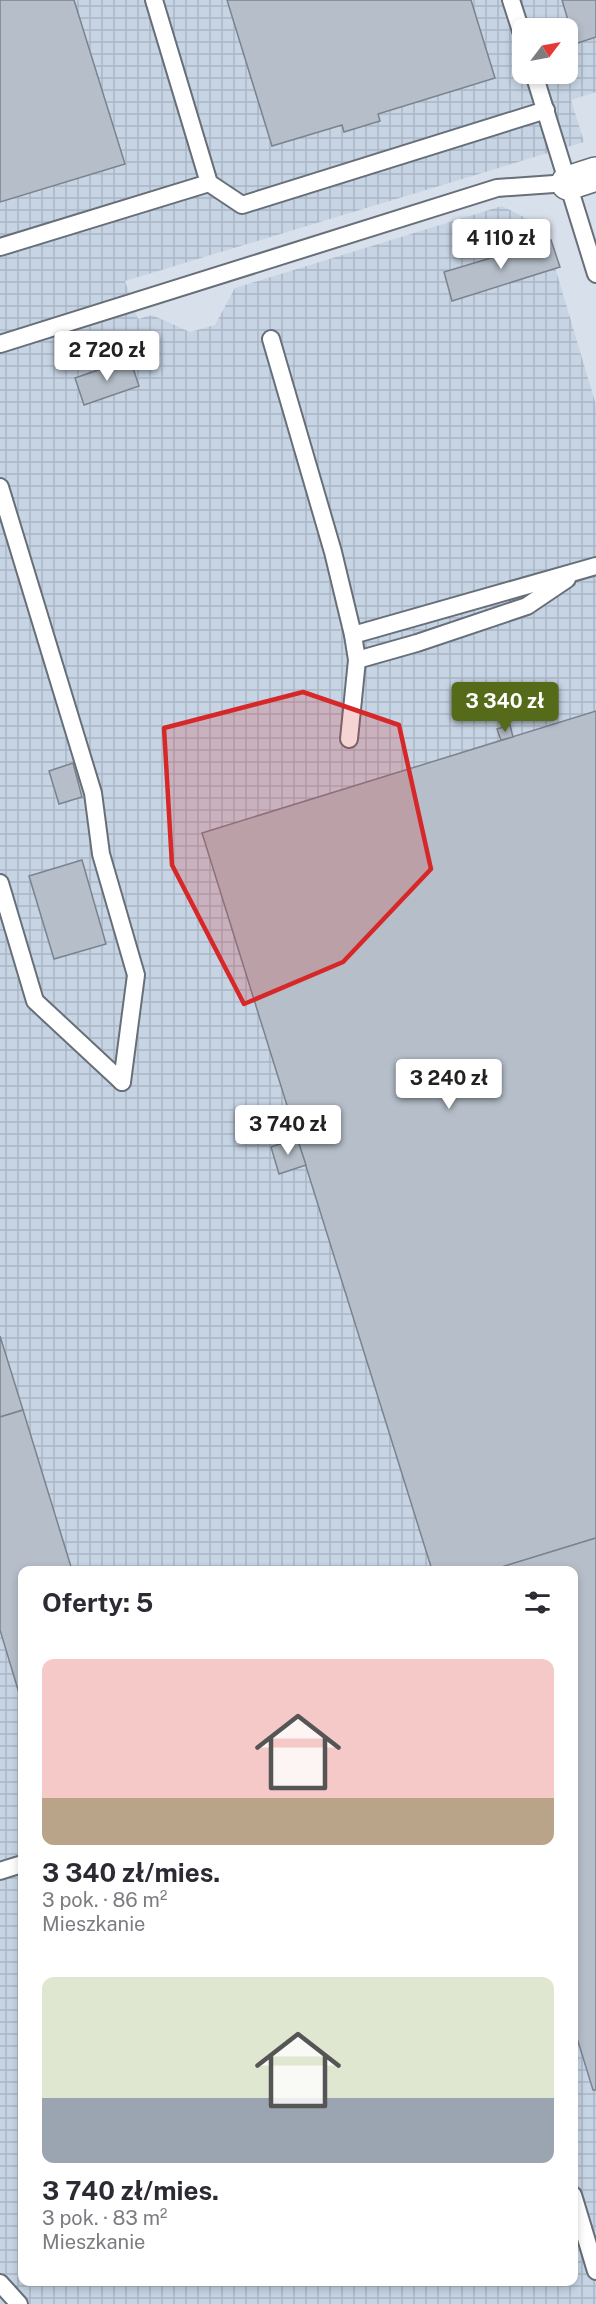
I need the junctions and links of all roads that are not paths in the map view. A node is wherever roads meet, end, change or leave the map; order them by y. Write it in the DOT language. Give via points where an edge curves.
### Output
graph roads {
  1 [pos="154,0"];
  2 [pos="511,0"];
  3 [pos="517,18"];
  4 [pos="537,84"];
  5 [pos="546,110"];
  6 [pos="582,179"];
  7 [pos="209,183"];
  8 [pos="0,247"];
  9 [pos="596,274"];
  10 [pos="271,339"];
  11 [pos="0,344"];
  12 [pos="0,487"];
  13 [pos="596,566"];
  14 [pos="579,571"];
  15 [pos="353,635"];
  16 [pos="357,660"];
  17 [pos="349,739"];
  18 [pos="0,882"];
  19 [pos="18,1865"];
  20 [pos="0,1871"];
  21 [pos="578,2212"];
  22 [pos="596,2271"];
  23 [pos="0,2283"];
  24 [pos="19,2304"];
  1 -- 7 [label="lane"];
  2 -- 3 [label="lane"];
  4 -- 5 [label="lane"];
  5 -- 6 [label="lane"];
  5 -- 7 [label="lane" via="242,206"];
  6 -- 9 [label="lane"];
  6 -- 11 [label="lane" via="497,188"];
  7 -- 8 [label="lane"];
  10 -- 15 [label="lane"];
  12 -- 18 [label="lane" via="93,793 101,854 136,975 122,1082 35,1001"];
  13 -- 14 [label="lane"];
  14 -- 15 [label="lane"];
  14 -- 16 [label="lane" via="527,606"];
  15 -- 16 [label="lane"];
  16 -- 17 [label="lane"];
  19 -- 20 [label="lane"];
  21 -- 22 [label="lane"];
  23 -- 24 [label="lane"];
}
